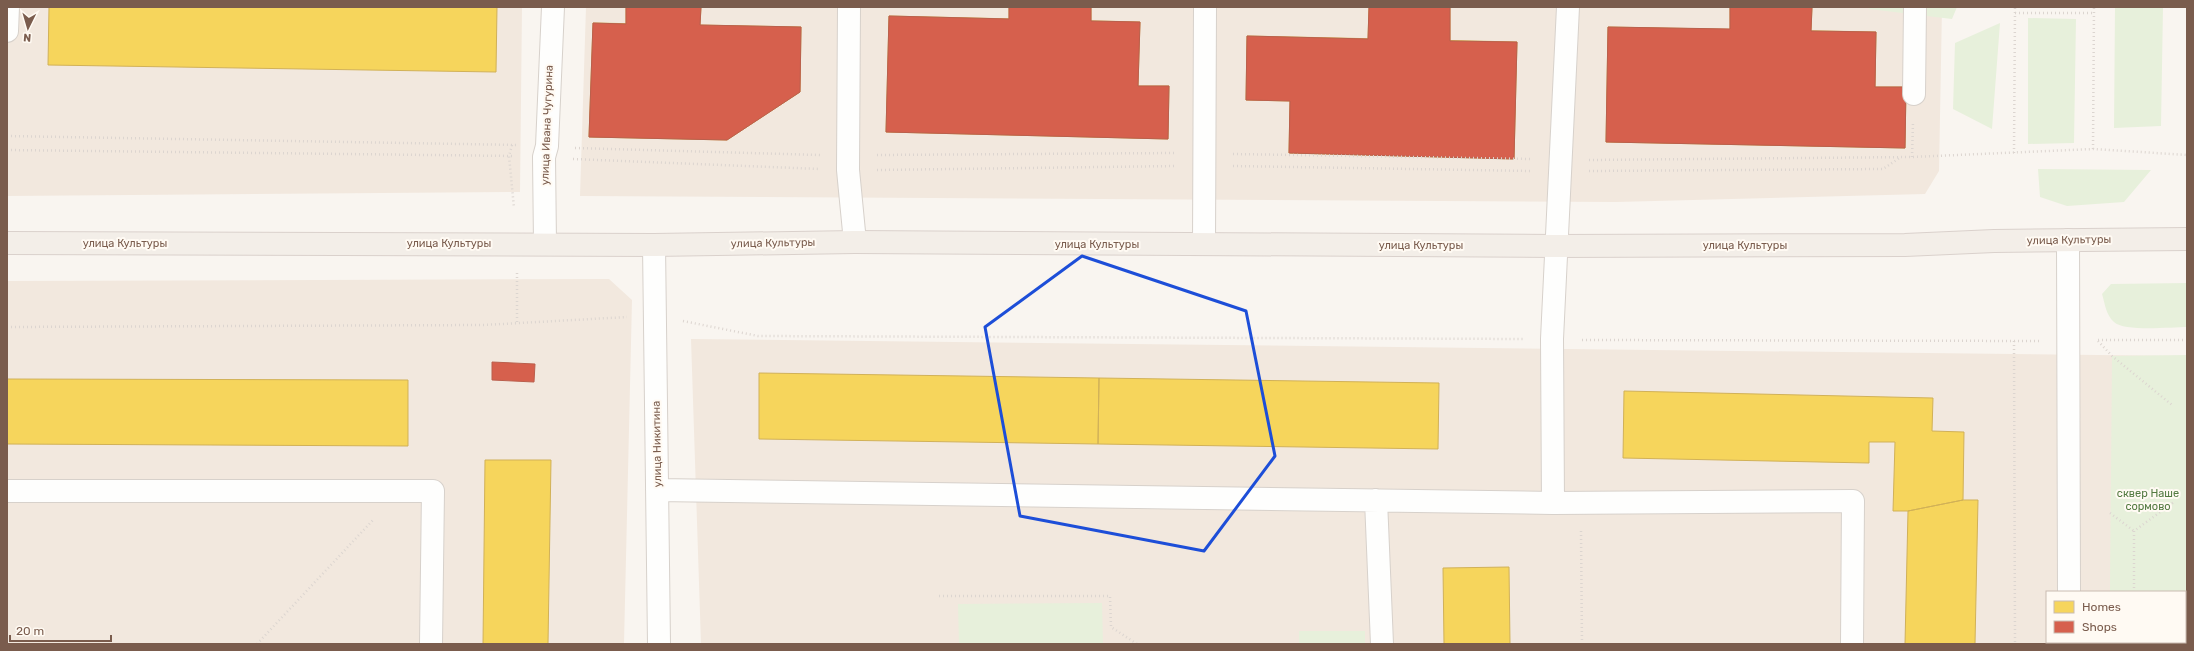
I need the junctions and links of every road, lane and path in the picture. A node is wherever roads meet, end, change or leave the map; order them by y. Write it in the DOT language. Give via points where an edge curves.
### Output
graph roads {
  1 [pos="8,7"];
  2 [pos="552,7"];
  3 [pos="849,7"];
  4 [pos="1205,7"];
  5 [pos="1568,7"];
  6 [pos="1915,7"];
  7 [pos="2015,7"];
  8 [pos="2094,7"];
  9 [pos="2015,13"];
  10 [pos="2094,13"];
  11 [pos="7,31"];
  12 [pos="1914,94"];
  13 [pos="7,136"];
  14 [pos="7,150"];
  15 [pos="2093,150"];
  16 [pos="546,151"];
  17 [pos="2014,153"];
  18 [pos="2187,155"];
  19 [pos="1901,157"];
  20 [pos="1912,157"];
  21 [pos="1203,159"];
  22 [pos="848,163"];
  23 [pos="1561,166"];
  24 [pos="2187,239"];
  25 [pos="2068,240"];
  26 [pos="855,242"];
  27 [pos="7,243"];
  28 [pos="545,244"];
  29 [pos="654,244"];
  30 [pos="1204,244"];
  31 [pos="1556,246"];
  32 [pos="655,315"];
  33 [pos="7,327"];
  34 [pos="1552,339"];
  35 [pos="2098,340"];
  36 [pos="2187,340"];
  37 [pos="2069,341"];
  38 [pos="2014,342"];
  39 [pos="2172,405"];
  40 [pos="657,490"];
  41 [pos="7,491"];
  42 [pos="401,491"];
  43 [pos="1376,500"];
  44 [pos="2174,502"];
  45 [pos="1554,503"];
  46 [pos="1581,503"];
  47 [pos="2110,513"];
  48 [pos="2134,531"];
  49 [pos="2069,591"];
  50 [pos="2134,591"];
  51 [pos="940,596"];
  52 [pos="257,644"];
  53 [pos="431,644"];
  54 [pos="659,644"];
  55 [pos="1136,644"];
  56 [pos="1382,644"];
  57 [pos="1582,644"];
  58 [pos="1852,644"];
  59 [pos="2015,644"];
  1 -- 11 [label="street"];
  2 -- 16 [label="street, улица Ивана Чугурина"];
  3 -- 22 [label="street"];
  4 -- 21 [label="street"];
  5 -- 23 [label="street"];
  6 -- 12 [label="street"];
  7 -- 9 [label="path"];
  8 -- 10 [label="path"];
  9 -- 10 [label="path"];
  9 -- 17 [label="path"];
  10 -- 15 [label="path"];
  12 -- 20 [label="path"];
  13 -- 16 [label="path"];
  14 -- 16 [label="path"];
  15 -- 17 [label="path"];
  15 -- 18 [label="path"];
  16 -- 22 [label="path" via="596,150"];
  16 -- 22 [label="path" via="594,160"];
  16 -- 28 [label="street, улица Ивана Чугурина"];
  17 -- 20 [label="path"];
  19 -- 20 [label="path"];
  19 -- 23 [label="path"];
  19 -- 23 [label="path" via="1882,169"];
  21 -- 22 [label="path"];
  21 -- 22 [label="path"];
  21 -- 23 [label="path"];
  21 -- 23 [label="path"];
  21 -- 30 [label="street"];
  22 -- 26 [label="street"];
  23 -- 31 [label="street"];
  24 -- 25 [label="main road, улица Культуры"];
  25 -- 31 [label="main road, улица Культуры" via="1897,245"];
  25 -- 37 [label="street"];
  26 -- 29 [label="main road, улица Культуры"];
  26 -- 30 [label="main road, улица Культуры"];
  27 -- 28 [label="main road, улица Культуры"];
  28 -- 29 [label="main road, улица Культуры"];
  29 -- 32 [label="street, улица Никитина"];
  30 -- 31 [label="main road, улица Культуры"];
  31 -- 34 [label="street"];
  32 -- 33 [label="path" via="497,325"];
  32 -- 34 [label="path" via="758,336"];
  32 -- 40 [label="street, улица Никитина"];
  34 -- 38 [label="path"];
  34 -- 45 [label="street"];
  35 -- 36 [label="path"];
  35 -- 37 [label="path"];
  35 -- 39 [label="path" via="2112,356"];
  37 -- 38 [label="path"];
  37 -- 49 [label="street"];
  38 -- 59 [label="path"];
  40 -- 43 [label="street"];
  40 -- 54 [label="street, улица Никитина"];
  41 -- 42 [label="street"];
  42 -- 52 [label="path"];
  42 -- 53 [label="street" via="433,491"];
  43 -- 45 [label="street"];
  43 -- 56 [label="street"];
  44 -- 48 [label="path"];
  45 -- 46 [label="street"];
  46 -- 57 [label="path"];
  46 -- 58 [label="street" via="1853,501"];
  47 -- 48 [label="path"];
  48 -- 50 [label="path"];
  51 -- 55 [label="path" via="1110,596 1111,627"];
}
